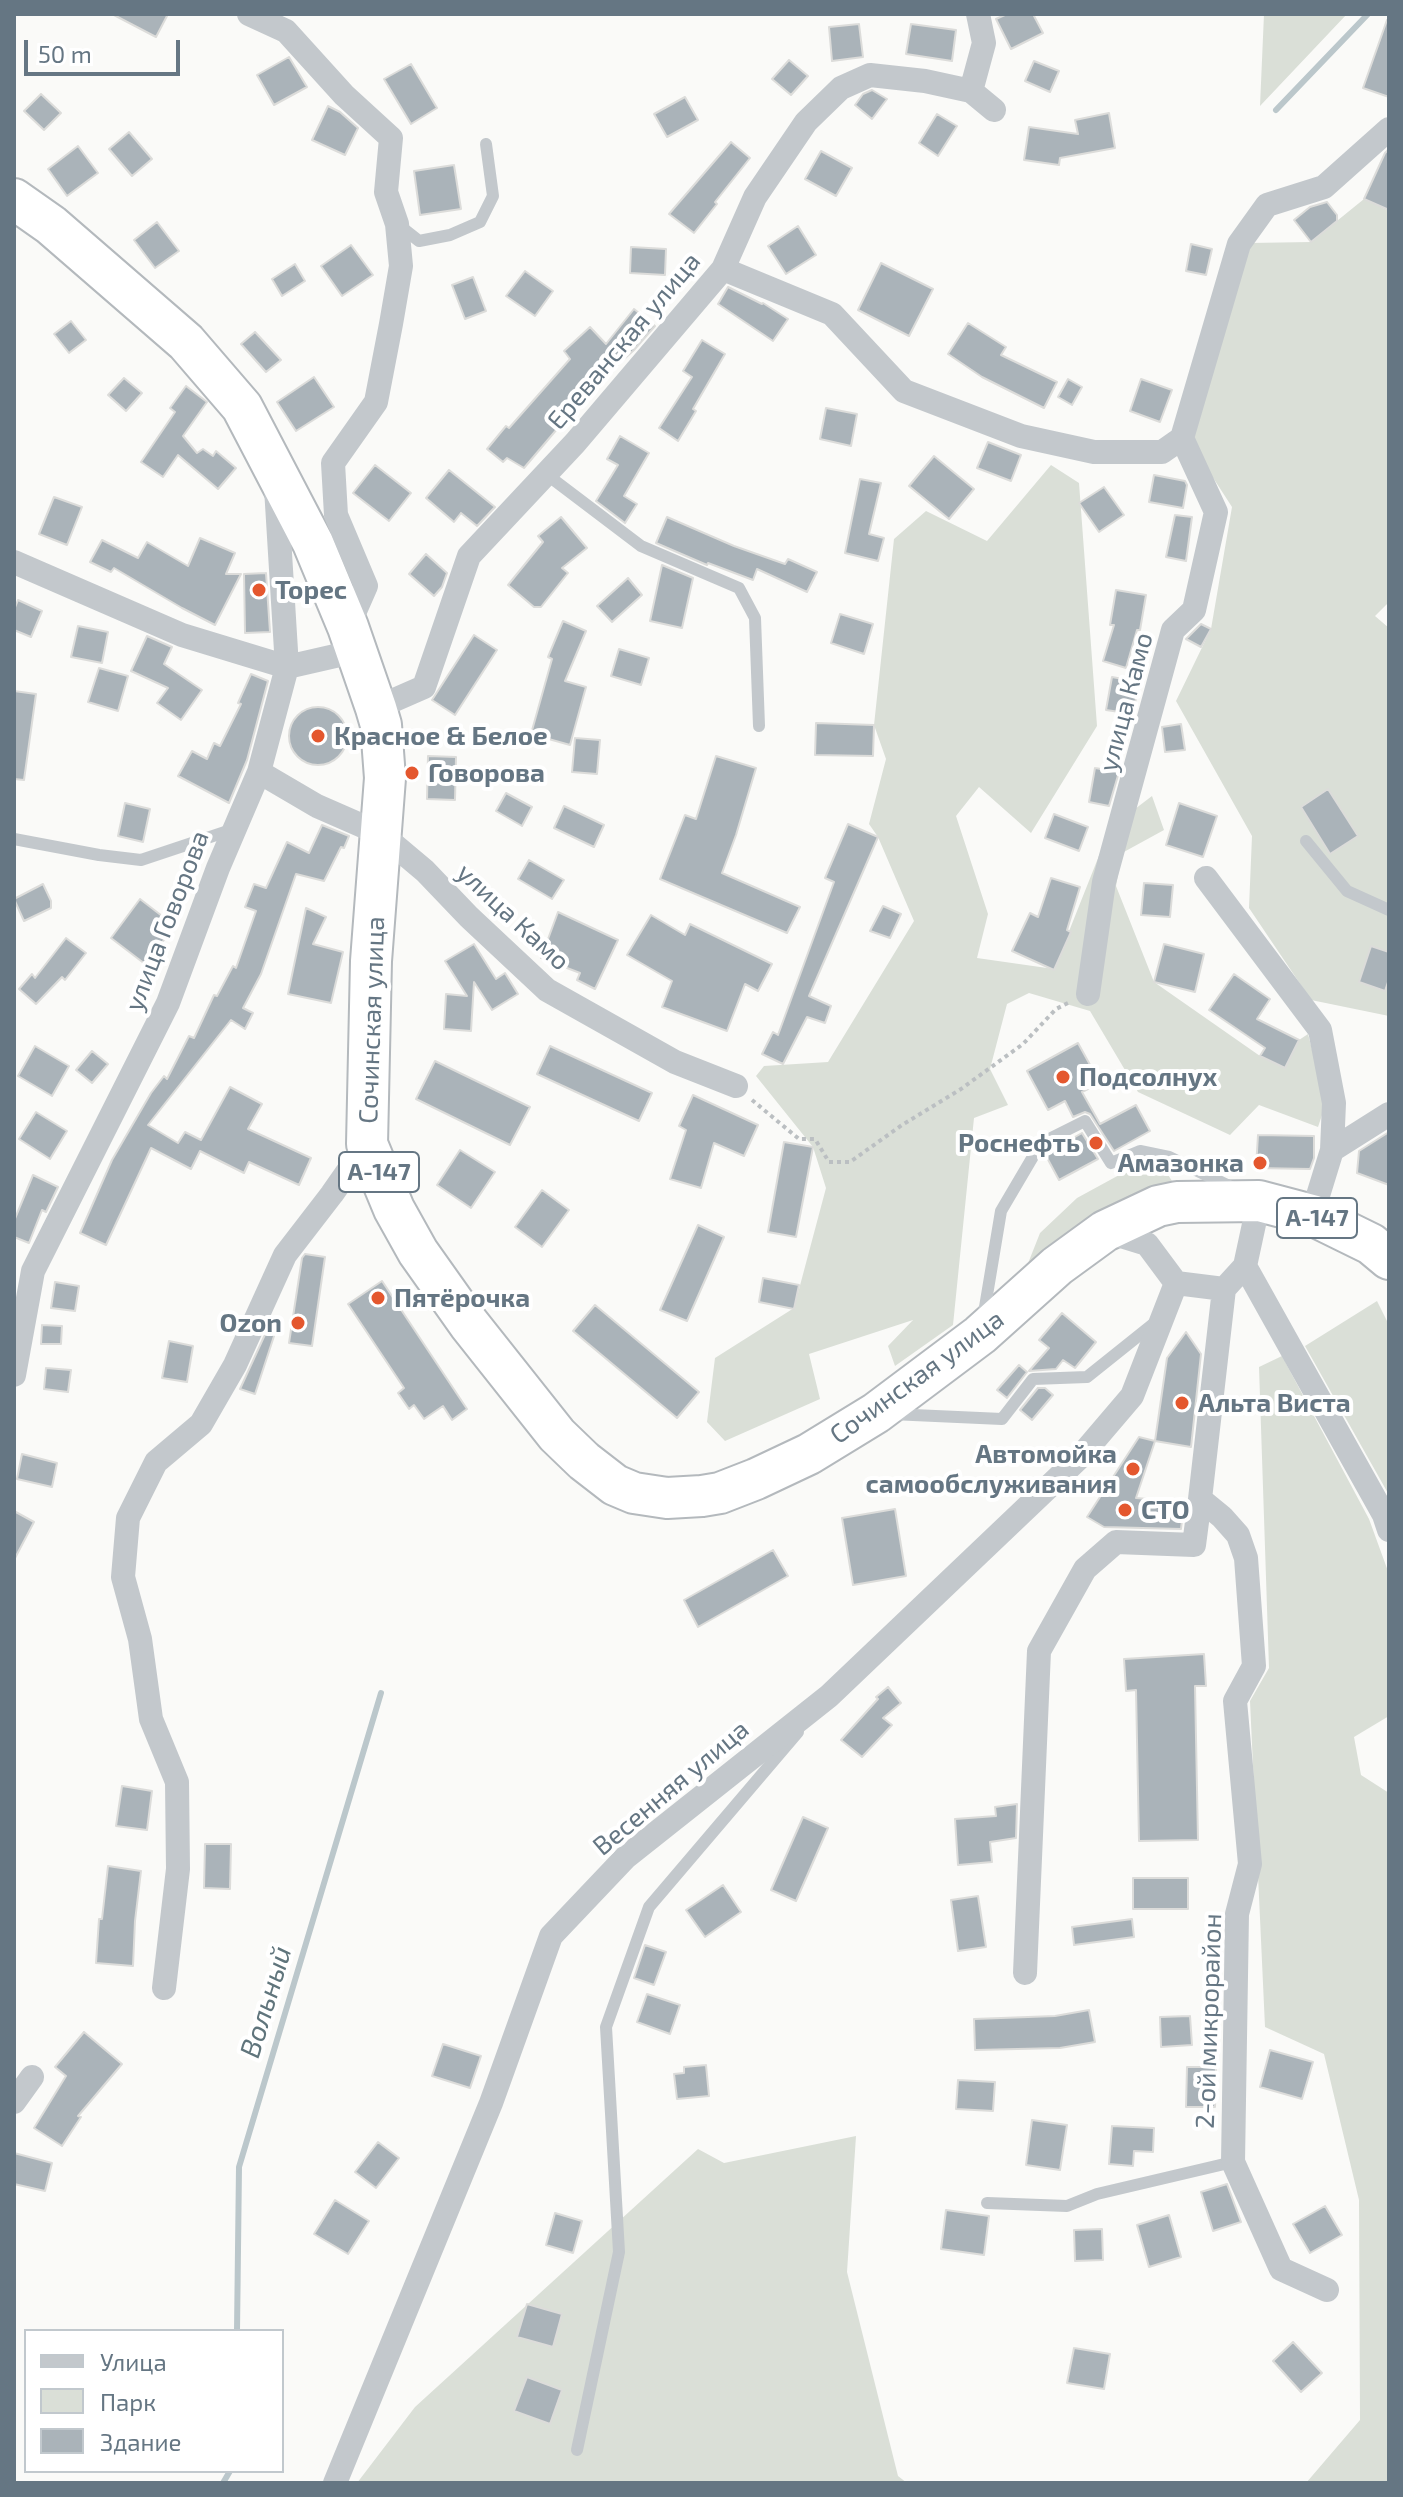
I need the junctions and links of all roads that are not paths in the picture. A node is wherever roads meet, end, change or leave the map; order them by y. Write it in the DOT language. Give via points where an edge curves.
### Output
graph roads {
  1 [pos="249,14"];
  2 [pos="978,14"];
  3 [pos="279,22"];
  4 [pos="971,91"];
  5 [pos="994,110"];
  6 [pos="1389,129"];
  7 [pos="486,144"];
  8 [pos="14,199"];
  9 [pos="397,224"];
  10 [pos="723,269"];
  11 [pos="1182,438"];
  12 [pos="274,466"];
  13 [pos="546,474"];
  14 [pos="14,562"];
  15 [pos="353,639"];
  16 [pos="287,667"];
  17 [pos="376,708"];
  18 [pos="759,726"];
  19 [pos="259,772"];
  20 [pos="234,829"];
  21 [pos="381,834"];
  22 [pos="14,839"];
  23 [pos="1306,841"];
  24 [pos="1206,878"];
  25 [pos="1389,910"];
  26 [pos="1088,994"];
  27 [pos="736,1086"];
  28 [pos="1389,1114"];
  29 [pos="367,1144"];
  30 [pos="1332,1150"];
  31 [pos="1248,1200"];
  32 [pos="1312,1215"];
  33 [pos="1105,1231"];
  34 [pos="1389,1259"];
  35 [pos="1245,1266"];
  36 [pos="1176,1283"];
  37 [pos="1224,1289"];
  38 [pos="1163,1315"];
  39 [pos="980,1335"];
  40 [pos="14,1375"];
  41 [pos="876,1413"];
  42 [pos="1200,1499"];
  43 [pos="1389,1530"];
  44 [pos="829,1696"];
  45 [pos="1025,1973"];
  46 [pos="164,1988"];
  47 [pos="32,2077"];
  48 [pos="14,2102"];
  49 [pos="1233,2162"];
  50 [pos="987,2203"];
  51 [pos="1327,2290"];
  52 [pos="577,2450"];
  53 [pos="335,2483"];
  1 -- 3 [label="street"];
  2 -- 4 [label="street" via="984,43"];
  3 -- 9 [label="street" via="391,138 386,192"];
  4 -- 5 [label="street"];
  4 -- 10 [label="street, Ереванская улица" via="870,75 841,88 806,122 755,197"];
  6 -- 11 [label="street" via="1324,187 1267,205 1239,244"];
  7 -- 9 [label="lane" via="493,196 480,222 419,241"];
  8 -- 12 [label="highway, Сочинская улица / А-147" via="186,342 242,407"];
  9 -- 15 [label="street" via="401,266 376,402 333,463 336,515 366,586"];
  10 -- 11 [label="street" via="832,314 904,391 1021,436 1094,452 1162,452"];
  10 -- 13 [label="street, Ереванская улица"];
  11 -- 26 [label="street, улица Камо" via="1216,512 1194,610 1173,630 1104,882"];
  12 -- 15 [label="highway, Сочинская улица / А-147"];
  12 -- 16 [label="street, улица Говорова"];
  13 -- 17 [label="street, Ереванская улица" via="469,556 424,687"];
  13 -- 18 [label="lane" via="641,546 739,588 755,618"];
  14 -- 16 [label="street" via="182,635"];
  15 -- 16 [label="street"];
  15 -- 17 [label="highway, Сочинская улица / А-147"];
  16 -- 19 [label="street, улица Говорова"];
  17 -- 21 [label="highway, Сочинская улица / А-147" via="385,778"];
  19 -- 20 [label="street, улица Говорова"];
  19 -- 21 [label="street, улица Камо" via="317,806"];
  20 -- 22 [label="lane" via="141,860"];
  20 -- 40 [label="street, улица Говорова" via="168,1003 33,1271"];
  21 -- 27 [label="street, улица Камо" via="547,990 675,1062"];
  21 -- 29 [label="highway, Сочинская улица / А-147" via="371,961"];
  23 -- 25 [label="lane" via="1347,891"];
  24 -- 30 [label="street" via="1320,1030 1334,1103"];
  28 -- 30 [label="street"];
  29 -- 41 [label="highway, Сочинская улица / А-147" via="418,1252 469,1324 557,1435 615,1485 667,1498 720,1493 809,1454"];
  29 -- 46 [label="street" via="285,1255 235,1365 201,1424 156,1462 128,1518 123,1577 140,1639 151,1719 177,1782 178,1869"];
  30 -- 32 [label="street"];
  31 -- 32 [label="highway, А-147"];
  31 -- 33 [label="highway, Сочинская улица / А-147" via="1158,1206"];
  31 -- 35 [label="street"];
  31 -- 39 [label="lane" via="1169,1157 1140,1151 1111,1163 1085,1121 1041,1143 1001,1211"];
  32 -- 34 [label="highway, А-147" via="1371,1244"];
  33 -- 36 [label="street" via="1147,1244"];
  33 -- 39 [label="highway, Сочинская улица / А-147"];
  35 -- 37 [label="street"];
  35 -- 43 [label="street"];
  36 -- 37 [label="street"];
  36 -- 38 [label="street, Весенняя улица"];
  37 -- 42 [label="street"];
  38 -- 41 [label="lane" via="1087,1377 1033,1379 1002,1419"];
  38 -- 44 [label="street, Весенняя улица" via="1132,1396 1080,1457"];
  39 -- 41 [label="highway, Сочинская улица / А-147"];
  42 -- 45 [label="street" via="1194,1545 1116,1542 1085,1569 1039,1651"];
  42 -- 49 [label="street, 2-ой микрорайон" via="1238,1535 1246,1558 1254,1666 1235,1701 1250,1864 1237,1914"];
  44 -- 52 [label="lane" via="649,1907 606,2027 619,2252"];
  44 -- 53 [label="street, Весенняя улица" via="626,1857 551,1936 491,2103"];
  47 -- 48 [label="street"];
  49 -- 50 [label="lane" via="1067,2206"];
  49 -- 51 [label="street, 2-ой микрорайон" via="1281,2269"];
}
